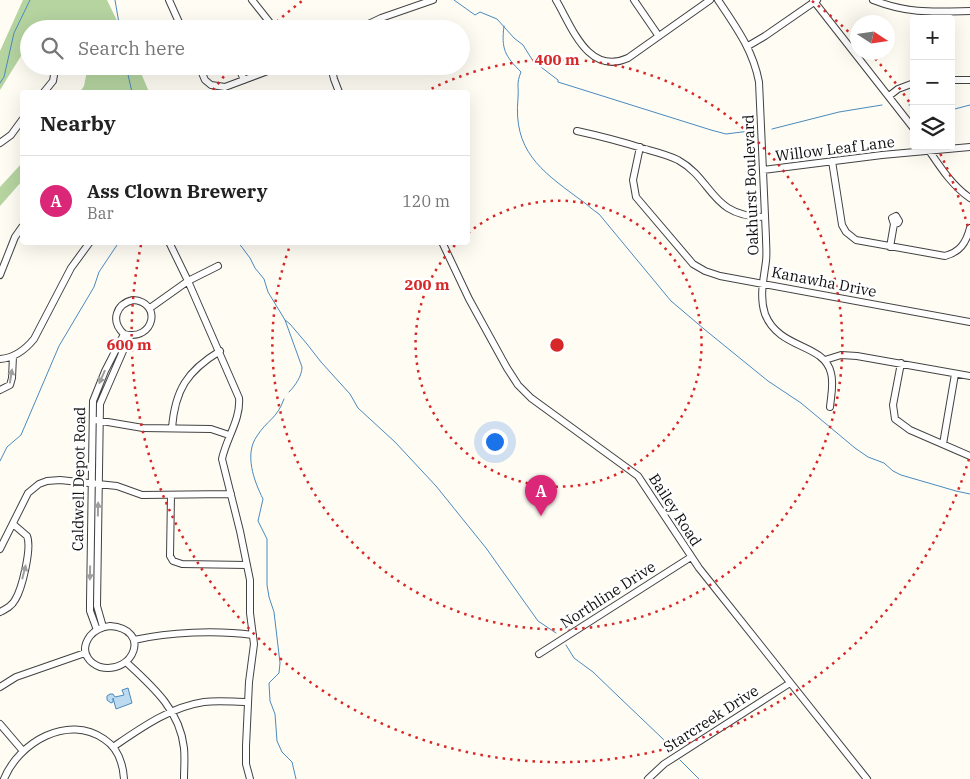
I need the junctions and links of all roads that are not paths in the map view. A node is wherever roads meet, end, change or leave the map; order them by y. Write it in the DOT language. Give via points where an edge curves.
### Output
graph roads {
  1 [pos="169,0"];
  2 [pos="252,0"];
  3 [pos="433,0"];
  4 [pos="556,0"];
  5 [pos="634,0"];
  6 [pos="710,0"];
  7 [pos="718,0"];
  8 [pos="815,0"];
  9 [pos="877,1"];
  10 [pos="970,11"];
  11 [pos="936,15"];
  12 [pos="178,20"];
  13 [pos="268,20"];
  14 [pos="377,20"];
  15 [pos="658,36"];
  16 [pos="748,46"];
  17 [pos="54,75"];
  18 [pos="203,75"];
  19 [pos="242,75"];
  20 [pos="257,75"];
  21 [pos="333,75"];
  22 [pos="244,80"];
  23 [pos="955,80"];
  24 [pos="970,80"];
  25 [pos="910,84"];
  26 [pos="46,90"];
  27 [pos="338,90"];
  28 [pos="889,96"];
  29 [pos="20,123"];
  30 [pos="910,124"];
  31 [pos="577,131"];
  32 [pos="0,143"];
  33 [pos="640,147"];
  34 [pos="970,147"];
  35 [pos="955,148"];
  36 [pos="920,150"];
  37 [pos="929,150"];
  38 [pos="832,161"];
  39 [pos="763,170"];
  40 [pos="970,198"];
  41 [pos="765,217"];
  42 [pos="894,224"];
  43 [pos="970,228"];
  44 [pos="20,230"];
  45 [pos="88,245"];
  46 [pos="170,245"];
  47 [pos="443,245"];
  48 [pos="890,247"];
  49 [pos="218,266"];
  50 [pos="1,272"];
  51 [pos="188,280"];
  52 [pos="763,284"];
  53 [pos="150,308"];
  54 [pos="970,322"];
  55 [pos="127,334"];
  56 [pos="220,351"];
  57 [pos="13,356"];
  58 [pos="0,359"];
  59 [pos="825,360"];
  60 [pos="901,363"];
  61 [pos="955,374"];
  62 [pos="970,376"];
  63 [pos="0,390"];
  64 [pos="830,407"];
  65 [pos="92,420"];
  66 [pos="100,421"];
  67 [pos="172,428"];
  68 [pos="229,435"];
  69 [pos="943,444"];
  70 [pos="970,456"];
  71 [pos="95,484"];
  72 [pos="231,494"];
  73 [pos="171,495"];
  74 [pos="13,524"];
  75 [pos="0,549"];
  76 [pos="691,557"];
  77 [pos="247,565"];
  78 [pos="0,612"];
  79 [pos="100,628"];
  80 [pos="253,635"];
  81 [pos="134,640"];
  82 [pos="86,653"];
  83 [pos="539,654"];
  84 [pos="126,662"];
  85 [pos="790,683"];
  86 [pos="0,687"];
  87 [pos="248,702"];
  88 [pos="171,711"];
  89 [pos="0,724"];
  90 [pos="113,747"];
  91 [pos="23,751"];
  92 [pos="4,779"];
  93 [pos="124,779"];
  94 [pos="184,779"];
  95 [pos="250,779"];
  96 [pos="648,779"];
  97 [pos="867,779"];
  1 -- 12 [label="street"];
  2 -- 13 [label="street"];
  3 -- 14 [label="street"];
  4 -- 15 [label="street" via="581,44 598,60 621,61"];
  5 -- 15 [label="street"];
  6 -- 15 [label="street"];
  7 -- 16 [label="street, Oakhurst Boulevard"];
  8 -- 16 [label="street"];
  8 -- 28 [label="street"];
  9 -- 11 [label="street" via="903,10"];
  10 -- 11 [label="street"];
  16 -- 39 [label="street, Oakhurst Boulevard" via="759,82"];
  17 -- 26 [label="street"];
  18 -- 22 [label="street" via="211,85 218,87"];
  19 -- 22 [label="street"];
  20 -- 22 [label="street"];
  21 -- 27 [label="street"];
  23 -- 24 [label="street"];
  25 -- 28 [label="street"];
  28 -- 30 [label="street"];
  29 -- 32 [label="street"];
  31 -- 33 [label="street"];
  33 -- 41 [label="street" via="684,164 726,208"];
  33 -- 52 [label="street, Kanawha Drive" via="633,180 636,197 678,248 705,271"];
  34 -- 35 [label="street, Willow Leaf Lane"];
  36 -- 38 [label="street, Willow Leaf Lane"];
  37 -- 40 [label="street" via="948,178"];
  38 -- 39 [label="street, Willow Leaf Lane"];
  38 -- 48 [label="street" via="840,221 844,229 856,240"];
  39 -- 41 [label="street, Oakhurst Boulevard"];
  41 -- 52 [label="street, Oakhurst Boulevard"];
  42 -- 48 [label="street"];
  43 -- 48 [label="street" via="963,246 948,255"];
  44 -- 50 [label="street"];
  45 -- 57 [label="street" via="34,338"];
  46 -- 51 [label="street"];
  47 -- 76 [label="street, Bailey Road" via="471,304 518,385 531,398 638,476"];
  49 -- 51 [label="street"];
  51 -- 53 [label="street"];
  51 -- 56 [label="street"];
  52 -- 54 [label="street, Kanawha Drive"];
  52 -- 59 [label="street, Oakhurst Boulevard" via="764,308 775,329 786,339"];
  53 -- 55 [label="street" via="151,320 145,332 138,336"];
  53 -- 55 [label="street" via="140,300 121,305 118,325"];
  55 -- 65 [label="street, Caldwell Depot Road, one-way" via="96,392"];
  55 -- 66 [label="street, Caldwell Depot Road" via="102,396"];
  56 -- 67 [label="street" via="202,362 184,384 173,412"];
  56 -- 68 [label="street" via="240,405"];
  57 -- 58 [label="street"];
  63 -- 57 [label="street, one-way" via="10,385"];
  59 -- 60 [label="street" via="846,355"];
  59 -- 64 [label="street" via="832,379"];
  60 -- 61 [label="street"];
  60 -- 69 [label="street" via="893,405 895,419"];
  61 -- 62 [label="street"];
  61 -- 69 [label="street"];
  65 -- 66 [label="street"];
  65 -- 71 [label="street, Caldwell Depot Road"];
  66 -- 67 [label="street" via="143,428"];
  66 -- 71 [label="street, Caldwell Depot Road"];
  67 -- 68 [label="street" via="211,429"];
  68 -- 72 [label="street" via="222,459"];
  69 -- 70 [label="street"];
  71 -- 73 [label="street" via="117,486 142,494"];
  71 -- 74 [label="street" via="60,480 39,484 28,493"];
  71 -- 79 [label="street, Caldwell Depot Road" via="90,611"];
  72 -- 73 [label="street"];
  72 -- 77 [label="street"];
  73 -- 77 [label="street" via="170,556 173,562"];
  74 -- 75 [label="street"];
  78 -- 74 [label="street, one-way" via="16,599 29,550 27,536"];
  76 -- 83 [label="street, Northline Drive"];
  76 -- 85 [label="street, Bailey Road"];
  77 -- 80 [label="street"];
  79 -- 81 [label="street" via="122,628"];
  79 -- 82 [label="street" via="88,640"];
  80 -- 81 [label="street" via="181,633"];
  80 -- 87 [label="street" via="254,656"];
  81 -- 84 [label="street" via="135,648"];
  82 -- 84 [label="street" via="91,662 105,668"];
  82 -- 86 [label="street" via="16,677"];
  84 -- 88 [label="street" via="160,693"];
  85 -- 96 [label="street, Starcreek Drive" via="664,764"];
  85 -- 97 [label="street, Bailey Road"];
  87 -- 88 [label="street" via="206,702"];
  87 -- 95 [label="street" via="246,764"];
  88 -- 90 [label="street"];
  88 -- 94 [label="street" via="184,746"];
  89 -- 91 [label="street"];
  90 -- 91 [label="street" via="94,732 73,729 54,732"];
  90 -- 93 [label="street" via="123,766"];
  91 -- 92 [label="street"];
}
